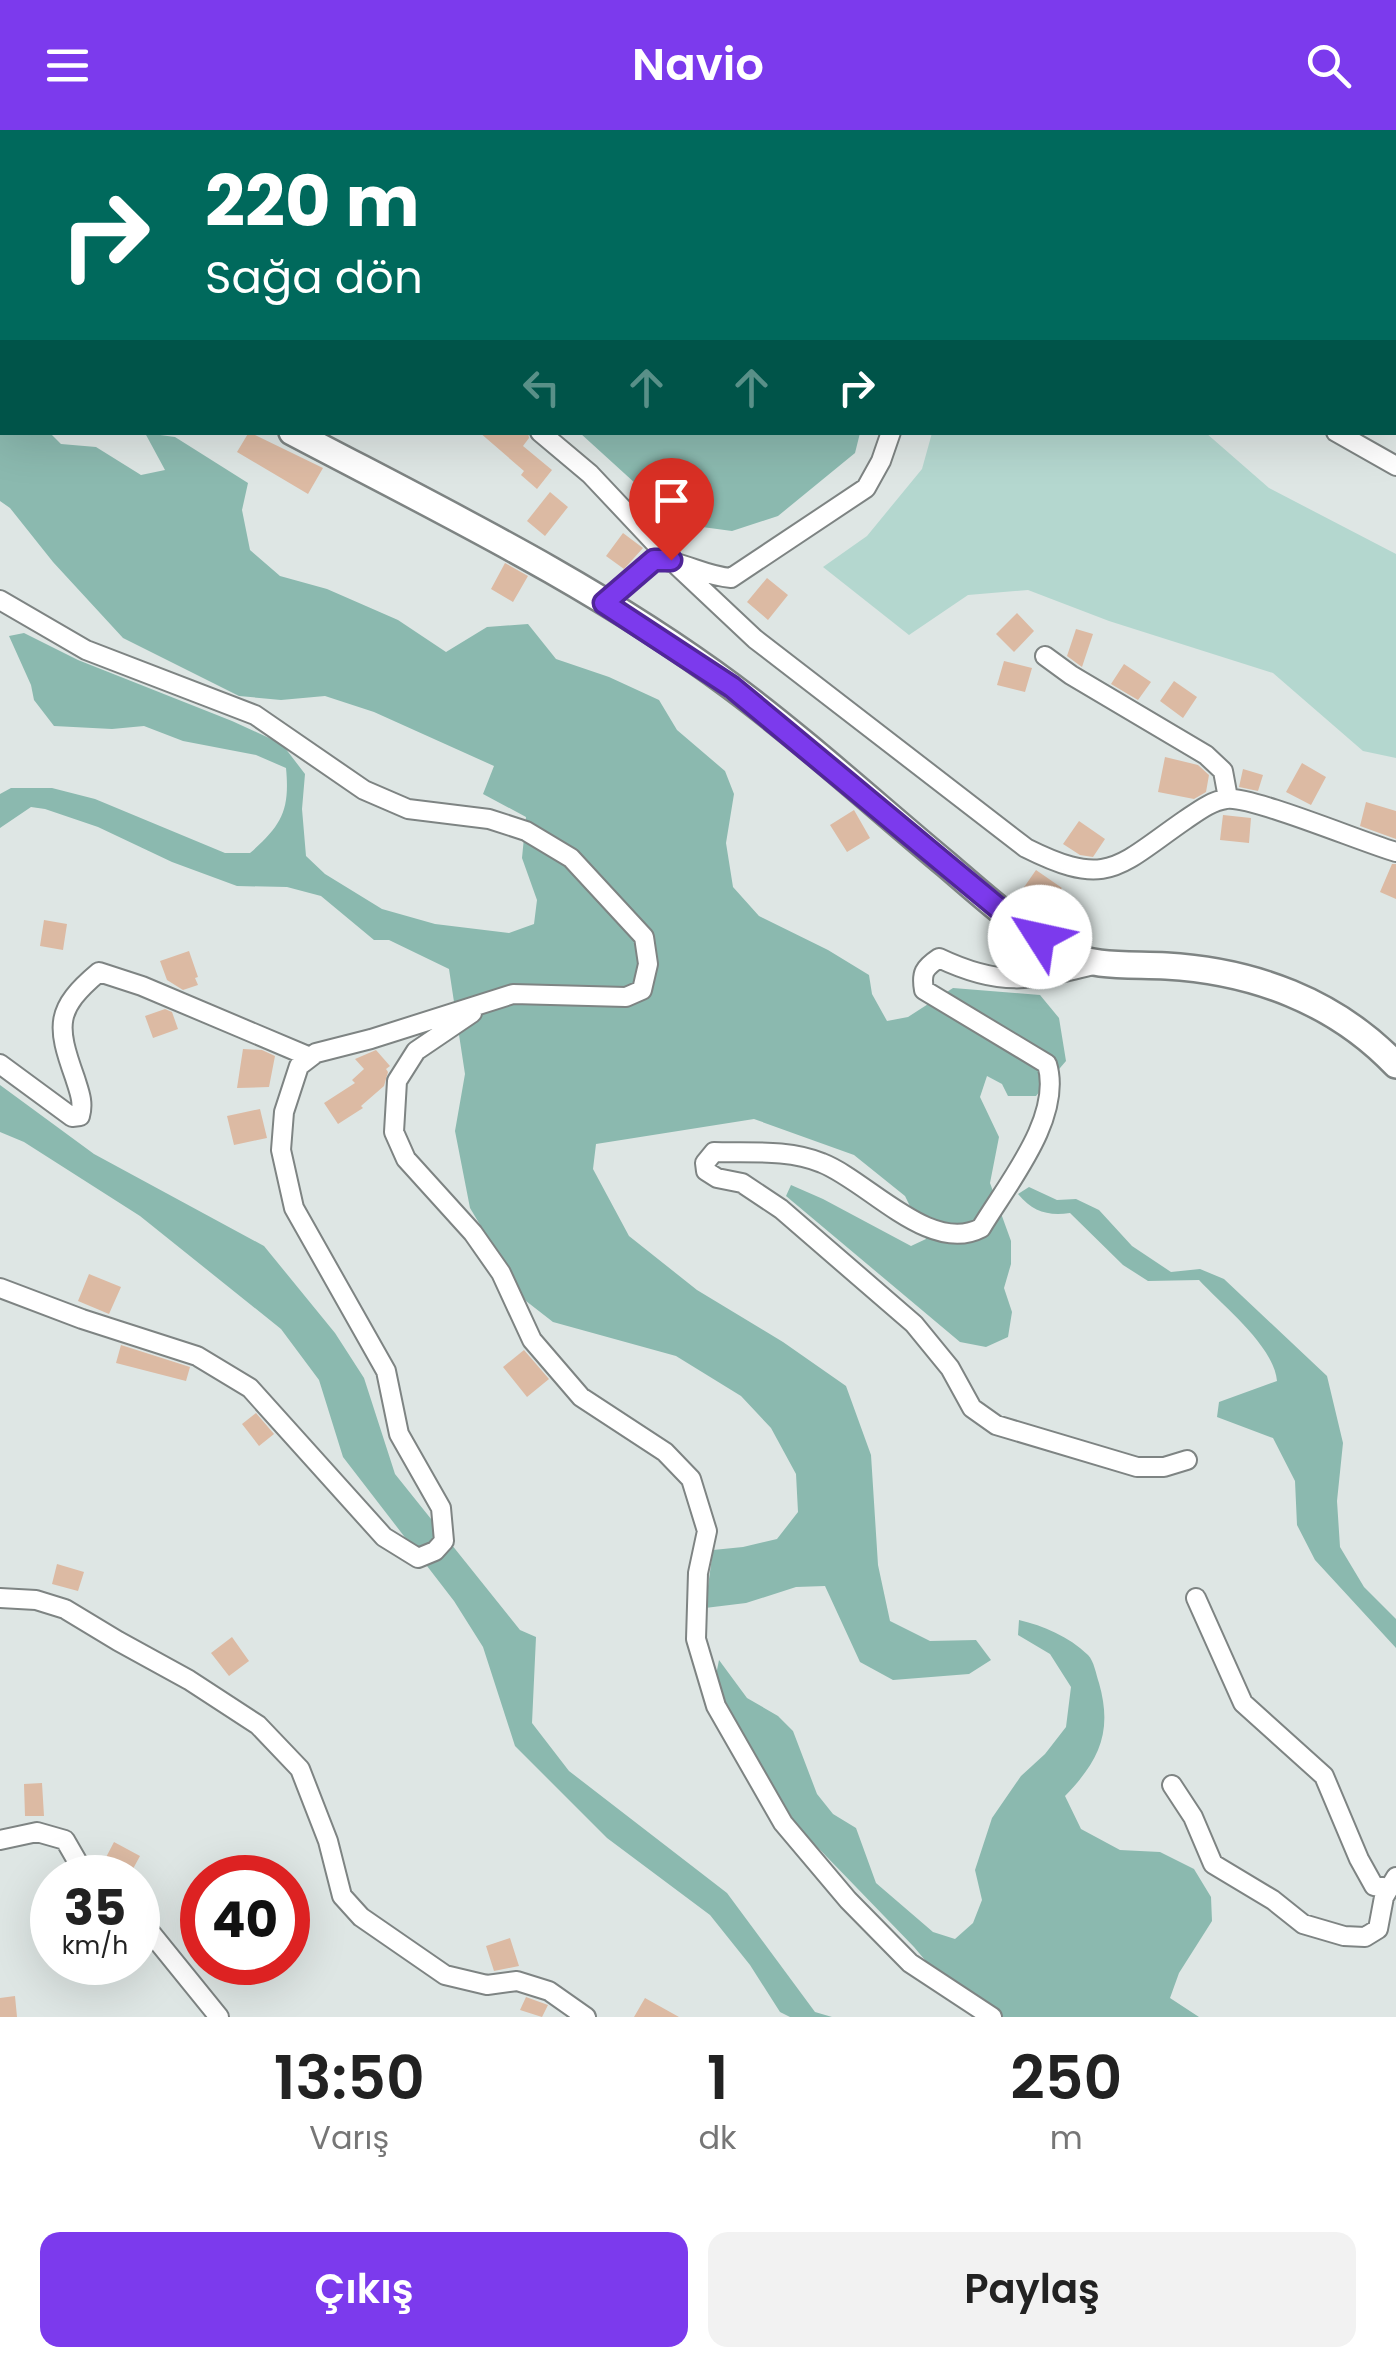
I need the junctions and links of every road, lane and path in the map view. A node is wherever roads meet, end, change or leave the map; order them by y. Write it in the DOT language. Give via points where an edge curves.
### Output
graph roads {
  1 [pos="298,435"];
  2 [pos="544,435"];
  3 [pos="890,435"];
  4 [pos="1341,435"];
  5 [pos="1396,466"];
  6 [pos="671,560"];
  7 [pos="0,600"];
  8 [pos="604,603"];
  9 [pos="1044,656"];
  10 [pos="1228,798"];
  11 [pos="1396,852"];
  12 [pos="1098,963"];
  13 [pos="490,1001"];
  14 [pos="310,1058"];
  15 [pos="0,1064"];
  16 [pos="1396,1065"];
  17 [pos="0,1288"];
  18 [pos="1187,1460"];
  19 [pos="0,1598"];
  20 [pos="1196,1598"];
  21 [pos="1172,1785"];
  22 [pos="0,1840"];
  23 [pos="74,1855"];
  24 [pos="1393,1883"];
  25 [pos="160,1944"];
  26 [pos="219,2017"];
  27 [pos="586,2017"];
  28 [pos="992,2017"];
  1 -- 8 [label="street" via="541,562"];
  2 -- 6 [label="street"];
  3 -- 6 [label="street" via="866,488 731,578"];
  4 -- 5 [label="street"];
  6 -- 8 [label="street" via="654,560"];
  6 -- 10 [label="street" via="756,638 1026,848 1065,867 1100,872 1126,861"];
  7 -- 13 [label="street" via="86,650 255,714 364,790 408,808 526,831 570,858 644,937 648,964 642,990 626,997 513,994"];
  8 -- 12 [label="street" via="732,687 997,907 1062,952"];
  9 -- 10 [label="street" via="1206,755 1223,771"];
  10 -- 11 [label="street"];
  12 -- 16 [label="street" via="1226,973 1277,986 1354,1027"];
  12 -- 18 [label="street" via="1042,978 978,976 939,958 925,967 924,990 1047,1064 1052,1083 1042,1126 980,1228 965,1236 929,1229 823,1163 780,1153 714,1152 706,1171 781,1208 914,1324 972,1408 996,1425 1138,1467"];
  13 -- 14 [label="street"];
  13 -- 28 [label="street" via="416,1051 396,1081 394,1132 406,1159 473,1233 501,1272 532,1340 580,1397 664,1452 691,1479 707,1532 696,1639 716,1706 783,1823 910,1963"];
  14 -- 15 [label="street" via="99,972 67,1002 62,1022 84,1105 80,1116 72,1117"];
  14 -- 17 [label="street" via="299,1066 284,1112 282,1150 294,1208 386,1371 400,1434 441,1508 444,1541 434,1552 418,1558 384,1537 250,1388 197,1356"];
  19 -- 27 [label="street" via="65,1609 258,1725 300,1768 342,1896 361,1917 445,1975 486,1985 518,1981"];
  20 -- 24 [label="street" via="1243,1702 1324,1776 1374,1886"];
  21 -- 24 [label="street" via="1213,1864 1303,1924 1365,1937 1378,1929"];
  22 -- 23 [label="street" via="37,1832 65,1840"];
  25 -- 26 [label="street"];
}
